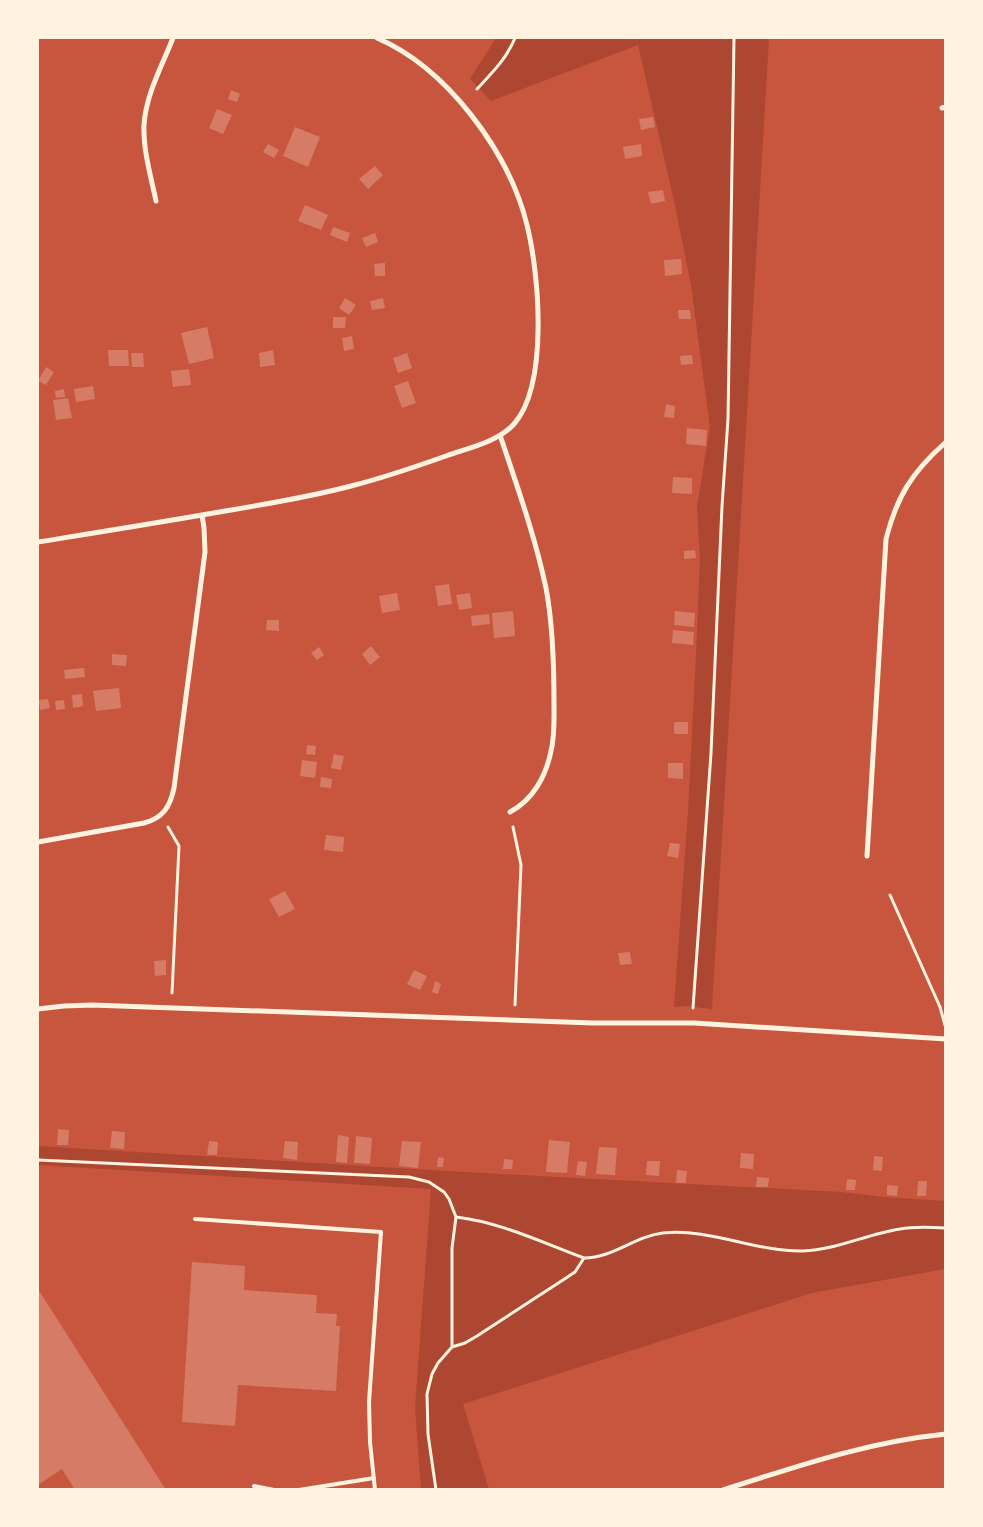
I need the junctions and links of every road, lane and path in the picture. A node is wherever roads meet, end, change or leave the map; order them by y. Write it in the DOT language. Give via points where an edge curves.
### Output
graph roads {
  1 [pos="173,38"];
  2 [pos="377,38"];
  3 [pos="516,38"];
  4 [pos="734,38"];
  5 [pos="477,89"];
  6 [pos="156,201"];
  7 [pos="500,435"];
  8 [pos="946,442"];
  9 [pos="202,515"];
  10 [pos="38,542"];
  11 [pos="510,812"];
  12 [pos="161,816"];
  13 [pos="38,842"];
  14 [pos="867,856"];
  15 [pos="890,895"];
  16 [pos="38,1009"];
  17 [pos="171,1009"];
  18 [pos="515,1020"];
  19 [pos="694,1023"];
  20 [pos="946,1026"];
  21 [pos="946,1039"];
  22 [pos="38,1160"];
  23 [pos="456,1217"];
  24 [pos="195,1219"];
  25 [pos="946,1228"];
  26 [pos="584,1258"];
  27 [pos="452,1347"];
  28 [pos="946,1434"];
  29 [pos="374,1478"];
  30 [pos="254,1486"];
  31 [pos="734,1488"];
  32 [pos="274,1490"];
  33 [pos="299,1490"];
  34 [pos="375,1490"];
  35 [pos="436,1490"];
  36 [pos="723,1490"];
  1 -- 6 [label="street" via="151,90 144,127"];
  2 -- 7 [label="street" via="418,61 482,128 508,174 526,222 538,295 534,372 523,411"];
  3 -- 5 [label="path" via="502,62"];
  4 -- 19 [label="path" via="728,419 709,792 693,987"];
  7 -- 9 [label="street" via="354,486"];
  7 -- 11 [label="street" via="532,532 546,590 554,682 554,736 546,768 531,796"];
  8 -- 14 [label="street" via="903,491 886,539"];
  9 -- 10 [label="street"];
  9 -- 12 [label="street" via="205,552 174,788 168,808"];
  11 -- 18 [label="path" via="521,866"];
  12 -- 13 [label="street" via="144,823"];
  12 -- 17 [label="path" via="179,846"];
  15 -- 20 [label="path"];
  16 -- 17 [label="street" via="92,1005"];
  17 -- 18 [label="street"];
  18 -- 19 [label="street"];
  19 -- 21 [label="street"];
  22 -- 23 [label="path" via="420,1179 444,1192"];
  23 -- 26 [label="path" via="482,1221"];
  23 -- 27 [label="path" via="452,1248"];
  24 -- 29 [label="lane" via="381,1232 369,1402"];
  25 -- 26 [label="path" via="901,1228 804,1251 669,1232 643,1238 607,1255"];
  26 -- 27 [label="path" via="575,1272 477,1336"];
  27 -- 35 [label="path" via="432,1374 427,1394 428,1434"];
  28 -- 31 [label="street" via="855,1449"];
  29 -- 33 [label="lane"];
  29 -- 34 [label="lane"];
  30 -- 32 [label="lane"];
  31 -- 36 [label="street"];
}
